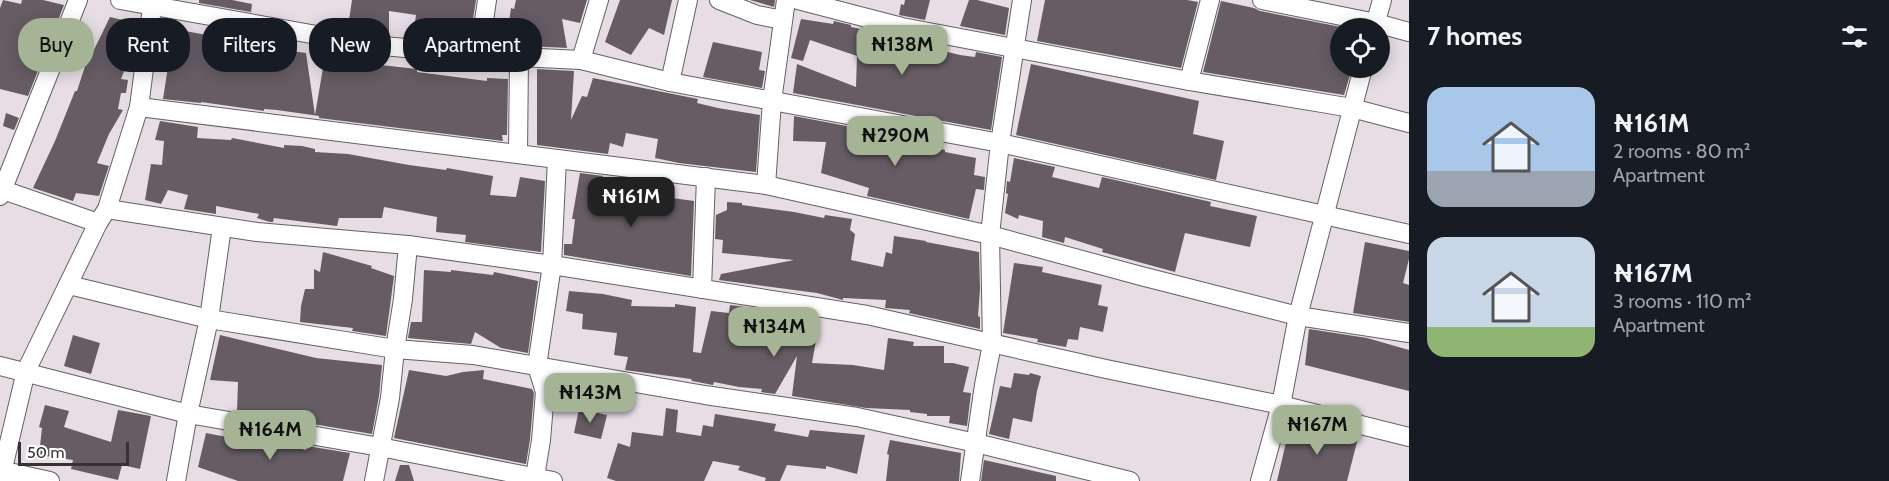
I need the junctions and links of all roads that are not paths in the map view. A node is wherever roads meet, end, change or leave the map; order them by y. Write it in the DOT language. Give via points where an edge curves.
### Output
graph roads {
  1 [pos="78,0"];
  2 [pos="120,0"];
  3 [pos="487,0"];
  4 [pos="599,0"];
  5 [pos="688,0"];
  6 [pos="720,0"];
  7 [pos="786,0"];
  8 [pos="798,0"];
  9 [pos="1022,0"];
  10 [pos="1210,0"];
  11 [pos="1262,0"];
  12 [pos="1382,0"];
  13 [pos="153,3"];
  14 [pos="484,18"];
  15 [pos="1340,18"];
  16 [pos="1377,18"];
  17 [pos="783,20"];
  18 [pos="1390,29"];
  19 [pos="1409,32"];
  20 [pos="403,48"];
  21 [pos="1015,48"];
  22 [pos="542,58"];
  23 [pos="581,60"];
  24 [pos="519,72"];
  25 [pos="1360,78"];
  26 [pos="1189,81"];
  27 [pos="670,82"];
  28 [pos="772,101"];
  29 [pos="139,107"];
  30 [pos="1352,108"];
  31 [pos="1409,123"];
  32 [pos="1000,143"];
  33 [pos="518,154"];
  34 [pos="557,159"];
  35 [pos="706,177"];
  36 [pos="766,185"];
  37 [pos="1,193"];
  38 [pos="1326,214"];
  39 [pos="103,216"];
  40 [pos="222,227"];
  41 [pos="1409,234"];
  42 [pos="990,235"];
  43 [pos="408,245"];
  44 [pos="552,265"];
  45 [pos="69,285"];
  46 [pos="702,289"];
  47 [pos="1298,316"];
  48 [pos="209,319"];
  49 [pos="1409,333"];
  50 [pos="992,344"];
  51 [pos="395,349"];
  52 [pos="0,366"];
  53 [pos="537,366"];
  54 [pos="26,371"];
  55 [pos="1281,405"];
  56 [pos="188,414"];
  57 [pos="1409,437"];
  58 [pos="976,443"];
  59 [pos="380,447"];
  60 [pos="475,473"];
  61 [pos="1,474"];
  62 [pos="535,477"];
  63 [pos="50,481"];
  64 [pos="176,481"];
  65 [pos="374,481"];
  66 [pos="553,481"];
  67 [pos="970,481"];
  68 [pos="1130,481"];
  69 [pos="1260,481"];
  1 -- 37 [label="street"];
  2 -- 13 [label="street"];
  3 -- 14 [label="street"];
  4 -- 23 [label="street"];
  5 -- 27 [label="street"];
  6 -- 17 [label="street" via="757,15"];
  7 -- 17 [label="street"];
  8 -- 21 [label="street" via="902,27"];
  9 -- 21 [label="street"];
  10 -- 26 [label="street"];
  11 -- 15 [label="street"];
  12 -- 16 [label="street"];
  13 -- 20 [label="street"];
  13 -- 29 [label="street"];
  17 -- 28 [label="street"];
  18 -- 19 [label="street"];
  21 -- 26 [label="street"];
  21 -- 32 [label="street"];
  22 -- 23 [label="street"];
  23 -- 27 [label="street"];
  24 -- 33 [label="street"];
  25 -- 30 [label="street"];
  26 -- 30 [label="street"];
  27 -- 28 [label="street"];
  28 -- 32 [label="street"];
  28 -- 36 [label="street"];
  29 -- 33 [label="street"];
  29 -- 39 [label="street"];
  30 -- 31 [label="street"];
  30 -- 38 [label="street"];
  32 -- 38 [label="street"];
  32 -- 42 [label="street"];
  33 -- 34 [label="street"];
  34 -- 35 [label="street"];
  34 -- 44 [label="street"];
  35 -- 36 [label="street"];
  35 -- 46 [label="street"];
  36 -- 42 [label="street"];
  37 -- 39 [label="street"];
  38 -- 41 [label="street"];
  38 -- 47 [label="street"];
  39 -- 40 [label="street"];
  39 -- 45 [label="street"];
  40 -- 43 [label="street"];
  40 -- 48 [label="street"];
  42 -- 47 [label="street"];
  42 -- 50 [label="street"];
  43 -- 44 [label="street"];
  43 -- 51 [label="street"];
  44 -- 46 [label="street"];
  44 -- 53 [label="street"];
  45 -- 48 [label="street"];
  45 -- 54 [label="street"];
  46 -- 50 [label="street" via="867,315"];
  47 -- 49 [label="street"];
  47 -- 55 [label="street"];
  48 -- 51 [label="street"];
  48 -- 56 [label="street"];
  50 -- 55 [label="street"];
  50 -- 58 [label="street"];
  51 -- 53 [label="street" via="473,355"];
  51 -- 59 [label="street"];
  52 -- 54 [label="street"];
  53 -- 58 [label="street" via="705,396 857,417"];
  53 -- 62 [label="street" via="545,392"];
  54 -- 56 [label="street"];
  54 -- 61 [label="street"];
  55 -- 57 [label="street"];
  55 -- 69 [label="street"];
  56 -- 59 [label="street"];
  56 -- 64 [label="street"];
  58 -- 67 [label="street"];
  58 -- 68 [label="street"];
  59 -- 60 [label="street"];
  59 -- 65 [label="street"];
  60 -- 62 [label="street"];
  61 -- 63 [label="street"];
  62 -- 66 [label="street"];
}
